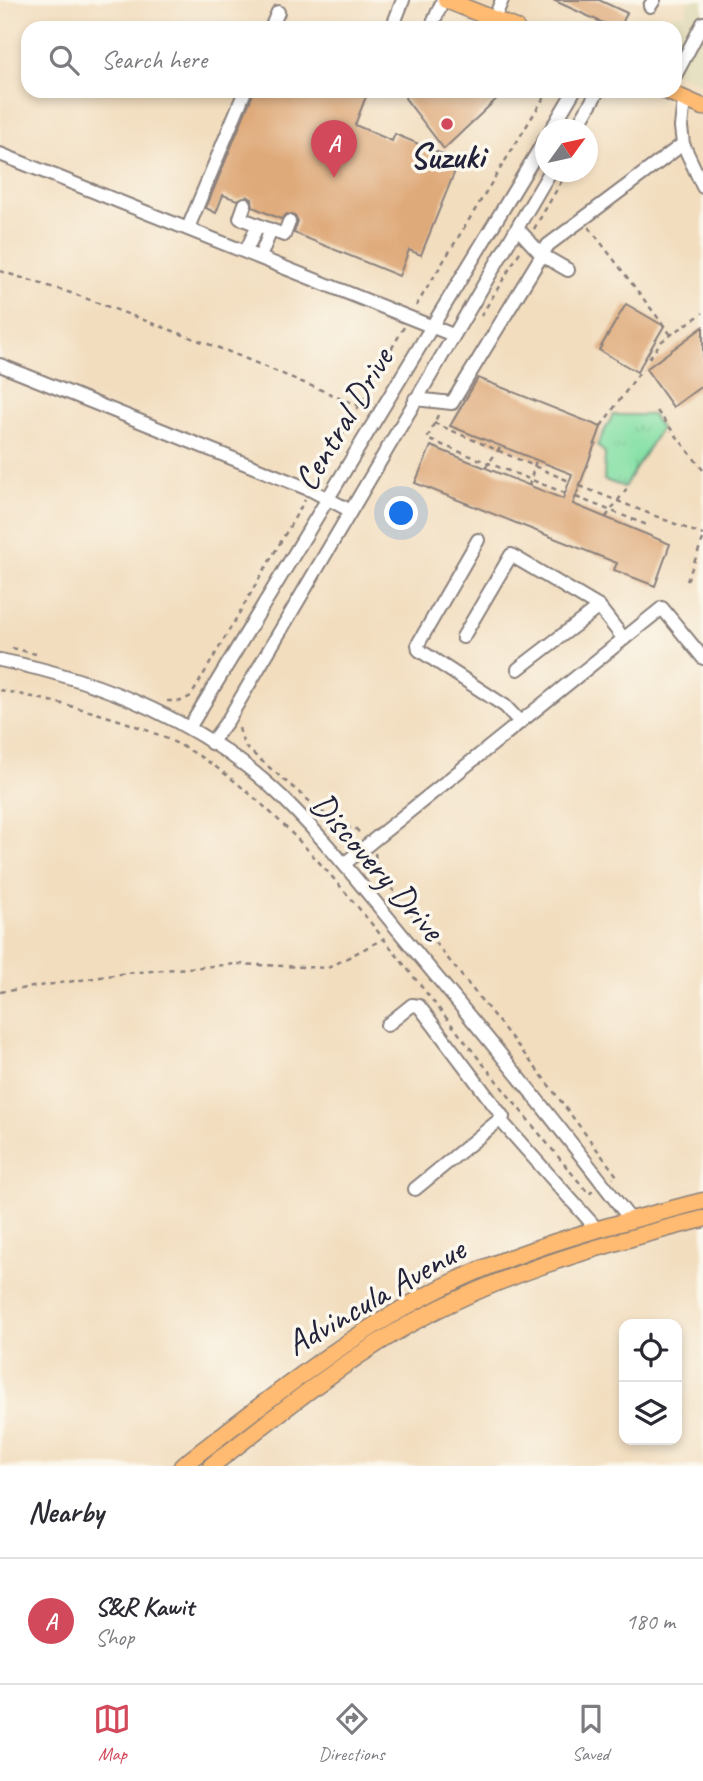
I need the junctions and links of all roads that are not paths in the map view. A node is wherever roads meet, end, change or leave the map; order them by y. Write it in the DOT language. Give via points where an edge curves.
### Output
graph roads {
  1 [pos="403,0"];
  2 [pos="445,0"];
  3 [pos="502,0"];
  4 [pos="278,12"];
  5 [pos="494,19"];
  6 [pos="274,21"];
  7 [pos="394,21"];
  8 [pos="434,21"];
  9 [pos="499,21"];
  10 [pos="703,23"];
  11 [pos="682,63"];
  12 [pos="242,98"];
  13 [pos="570,98"];
  14 [pos="594,98"];
  15 [pos="684,99"];
  16 [pos="703,107"];
  17 [pos="557,119"];
  18 [pos="581,119"];
  19 [pos="683,144"];
  20 [pos="0,153"];
  21 [pos="535,155"];
  22 [pos="544,182"];
  23 [pos="703,187"];
  24 [pos="245,204"];
  25 [pos="269,214"];
  26 [pos="289,222"];
  27 [pos="264,227"];
  28 [pos="188,228"];
  29 [pos="517,228"];
  30 [pos="247,251"];
  31 [pos="542,254"];
  32 [pos="260,257"];
  33 [pos="568,270"];
  34 [pos="432,326"];
  35 [pos="453,335"];
  36 [pos="0,365"];
  37 [pos="415,399"];
  38 [pos="328,499"];
  39 [pos="349,510"];
  40 [pos="478,540"];
  41 [pos="599,607"];
  42 [pos="463,637"];
  43 [pos="624,639"];
  44 [pos="703,658"];
  45 [pos="0,660"];
  46 [pos="518,670"];
  47 [pos="520,722"];
  48 [pos="189,728"];
  49 [pos="211,743"];
  50 [pos="344,864"];
  51 [pos="387,1025"];
  52 [pos="502,1122"];
  53 [pos="415,1189"];
  54 [pos="703,1201"];
  55 [pos="630,1219"];
  56 [pos="703,1219"];
  57 [pos="596,1228"];
  58 [pos="182,1466"];
  59 [pos="211,1466"];
  1 -- 7 [label="street"];
  2 -- 5 [label="main road"];
  2 -- 8 [label="street"];
  3 -- 5 [label="street"];
  4 -- 6 [label="street"];
  5 -- 9 [label="main road"];
  10 -- 11 [label="street"];
  12 -- 28 [label="street"];
  13 -- 17 [label="street"];
  14 -- 18 [label="street"];
  15 -- 16 [label="main road"];
  15 -- 19 [label="street"];
  19 -- 23 [label="street"];
  19 -- 31 [label="street"];
  20 -- 28 [label="street"];
  21 -- 34 [label="street, Central Drive"];
  22 -- 29 [label="street, Central Drive"];
  24 -- 27 [label="street" via="240,218"];
  25 -- 27 [label="street"];
  26 -- 27 [label="street" via="284,235"];
  27 -- 30 [label="street"];
  27 -- 32 [label="street"];
  28 -- 30 [label="street"];
  29 -- 31 [label="street"];
  29 -- 35 [label="street, Central Drive"];
  30 -- 32 [label="street"];
  31 -- 33 [label="street"];
  31 -- 37 [label="street" via="452,403"];
  32 -- 34 [label="street"];
  34 -- 35 [label="street"];
  34 -- 38 [label="street, Central Drive"];
  35 -- 37 [label="street, Central Drive"];
  36 -- 38 [label="street"];
  37 -- 39 [label="street, Central Drive"];
  38 -- 39 [label="street"];
  38 -- 48 [label="street, Central Drive"];
  39 -- 49 [label="street, Central Drive"];
  40 -- 47 [label="street" via="418,644 419,650 505,706"];
  41 -- 42 [label="street" via="511,555"];
  41 -- 43 [label="street"];
  41 -- 46 [label="street"];
  43 -- 44 [label="street" via="662,608"];
  43 -- 47 [label="street"];
  45 -- 48 [label="street, Discovery Drive" via="112,692"];
  47 -- 50 [label="street"];
  48 -- 49 [label="street, Discovery Drive"];
  49 -- 50 [label="street, Discovery Drive" via="281,796"];
  50 -- 55 [label="street, Discovery Drive"];
  51 -- 52 [label="street" via="412,1005 419,1006 502,1112"];
  52 -- 53 [label="street"];
  52 -- 57 [label="street"];
  54 -- 55 [label="main road, Advincula Avenue"];
  55 -- 57 [label="main road, Advincula Avenue"];
  56 -- 59 [label="main road, Advincula Avenue" via="565,1257 453,1302 354,1359"];
  57 -- 58 [label="main road, Advincula Avenue" via="477,1271 385,1318 309,1368"];
}
